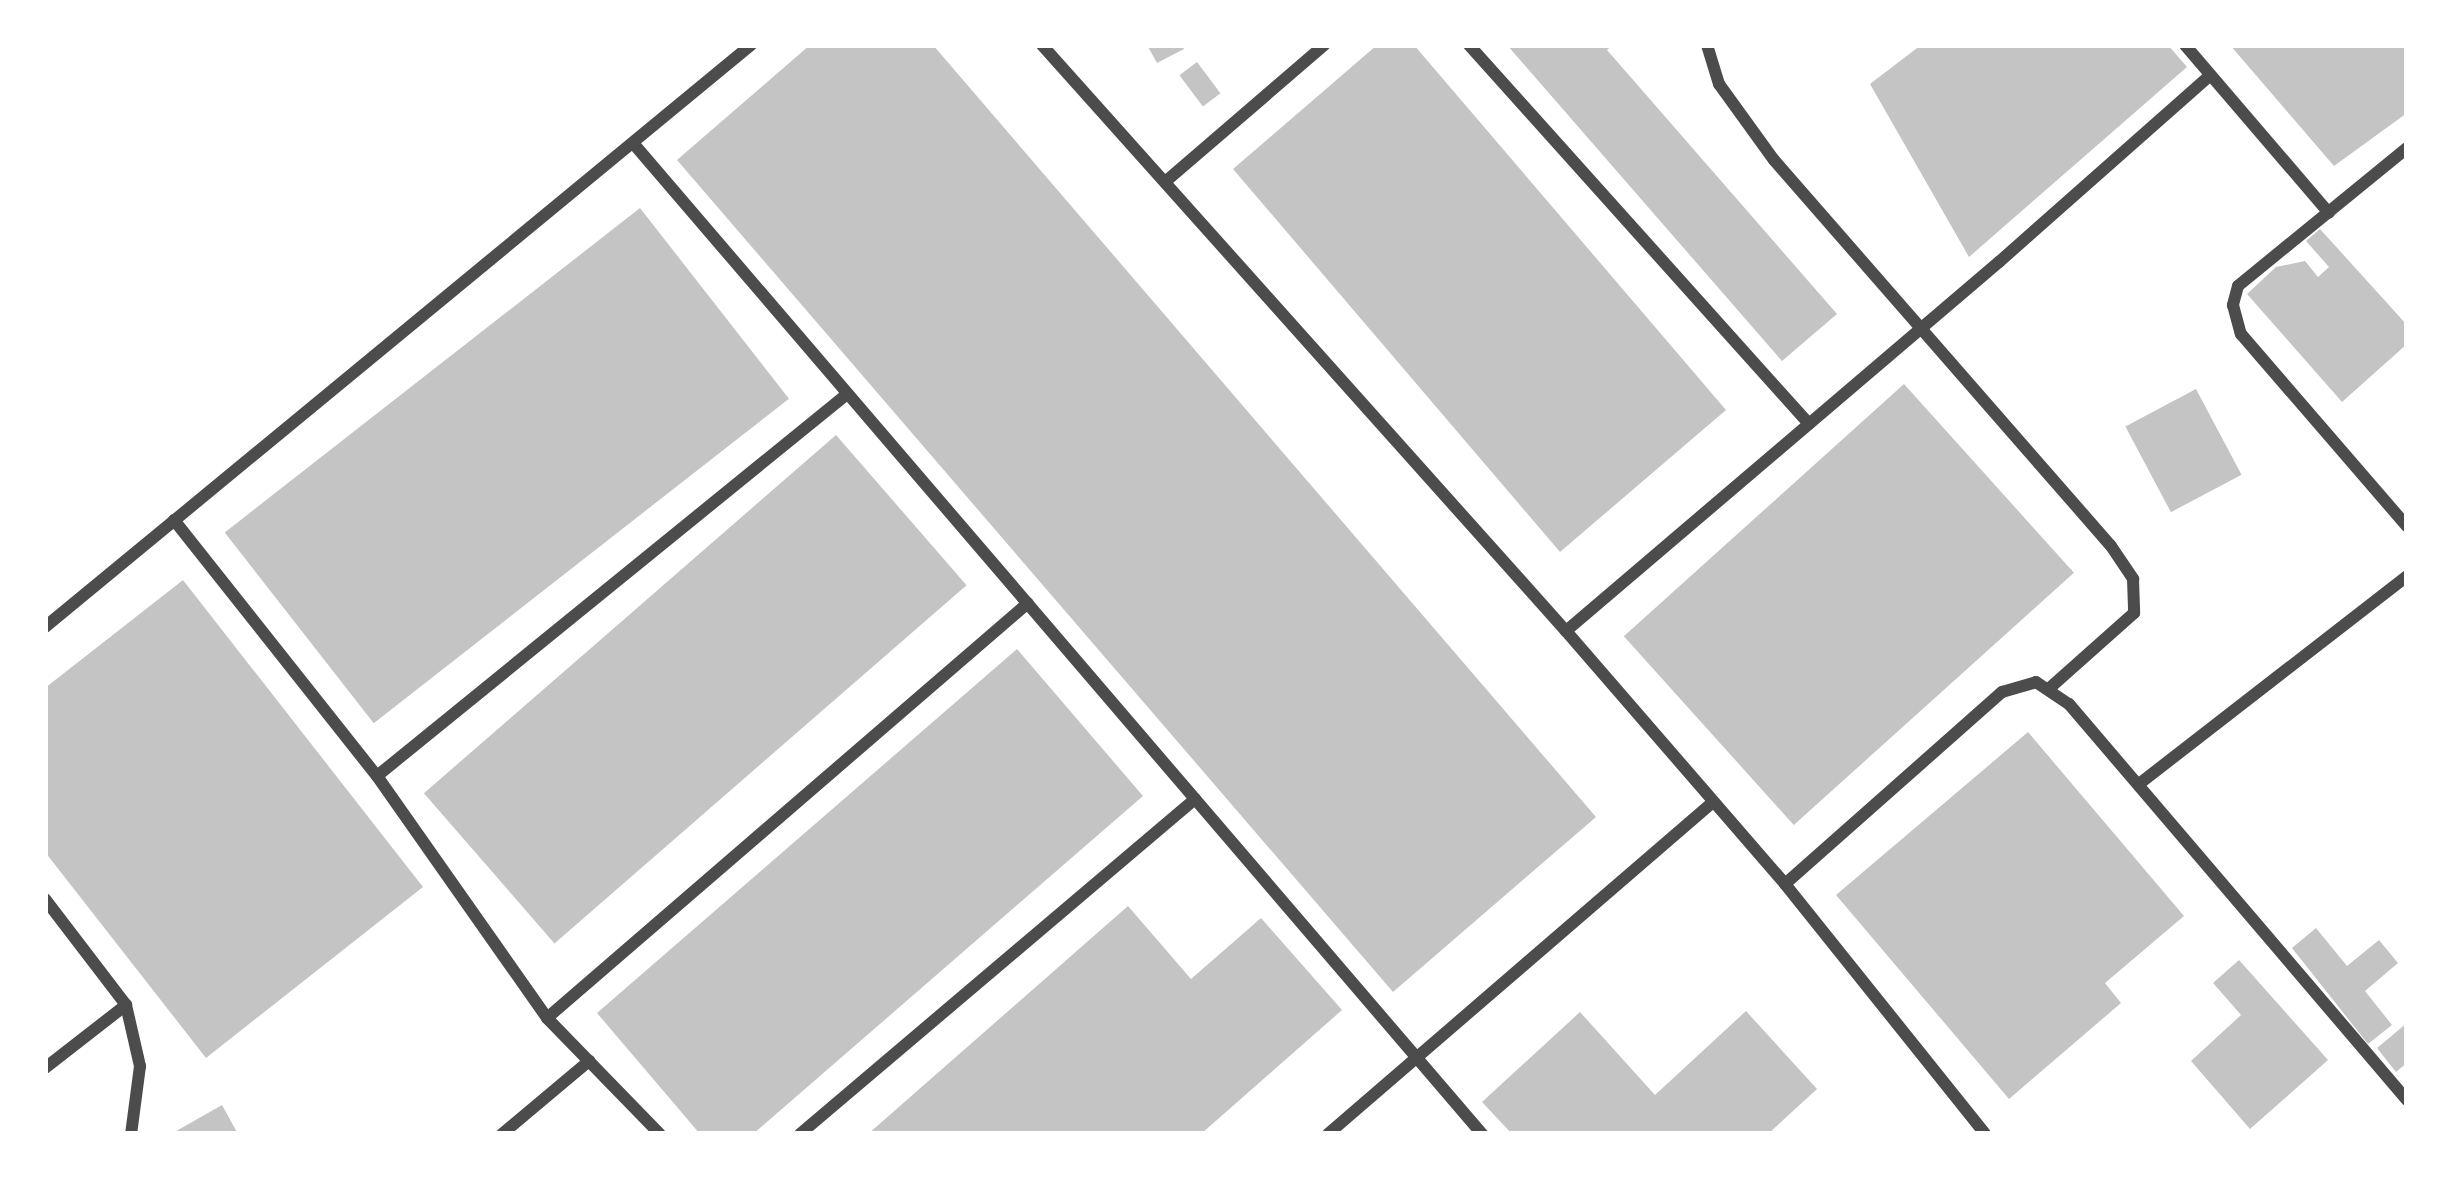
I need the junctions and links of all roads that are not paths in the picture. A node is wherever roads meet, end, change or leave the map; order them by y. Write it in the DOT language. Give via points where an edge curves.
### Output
graph roads {
  1 [pos="751,45"];
  2 [pos="1042,45"];
  3 [pos="1324,45"];
  4 [pos="1469,45"];
  5 [pos="1707,45"];
  6 [pos="2185,45"];
  7 [pos="2210,75"];
  8 [pos="633,143"];
  9 [pos="2407,148"];
  10 [pos="1165,182"];
  11 [pos="2329,212"];
  12 [pos="1920,328"];
  13 [pos="848,394"];
  14 [pos="1809,424"];
  15 [pos="174,520"];
  16 [pos="2407,526"];
  17 [pos="2407,576"];
  18 [pos="1028,604"];
  19 [pos="45,627"];
  20 [pos="1565,631"];
  21 [pos="2051,688"];
  22 [pos="377,776"];
  23 [pos="2139,784"];
  24 [pos="1195,799"];
  25 [pos="1713,802"];
  26 [pos="1785,884"];
  27 [pos="45,899"];
  28 [pos="126,1005"];
  29 [pos="547,1018"];
  30 [pos="1416,1058"];
  31 [pos="589,1061"];
  32 [pos="45,1068"];
  33 [pos="2407,1100"];
  34 [pos="131,1134"];
  35 [pos="502,1134"];
  36 [pos="660,1134"];
  37 [pos="800,1134"];
  38 [pos="1328,1134"];
  39 [pos="1482,1134"];
  40 [pos="1985,1134"];
  1 -- 8 [label="street"];
  2 -- 10 [label="street"];
  3 -- 10 [label="street"];
  4 -- 14 [label="street"];
  5 -- 12 [label="street" via="1719,84 1774,160"];
  6 -- 7 [label="street"];
  7 -- 11 [label="street"];
  7 -- 12 [label="street"];
  8 -- 13 [label="street"];
  8 -- 15 [label="street"];
  9 -- 11 [label="street"];
  10 -- 20 [label="street"];
  11 -- 16 [label="street" via="2238,286 2233,305 2241,334"];
  12 -- 14 [label="street"];
  12 -- 21 [label="street" via="2133,579 2134,613"];
  13 -- 18 [label="street"];
  13 -- 22 [label="street"];
  14 -- 20 [label="street"];
  15 -- 19 [label="street"];
  15 -- 22 [label="street"];
  17 -- 23 [label="street"];
  18 -- 24 [label="street"];
  18 -- 29 [label="street"];
  20 -- 25 [label="street"];
  21 -- 23 [label="street"];
  21 -- 26 [label="street" via="2036,682 2002,692"];
  22 -- 29 [label="street"];
  23 -- 33 [label="street"];
  24 -- 30 [label="street"];
  24 -- 37 [label="street"];
  25 -- 26 [label="street"];
  25 -- 30 [label="street"];
  26 -- 40 [label="street"];
  27 -- 28 [label="street"];
  28 -- 32 [label="street"];
  28 -- 34 [label="street" via="140,1066"];
  29 -- 31 [label="street"];
  30 -- 38 [label="street"];
  30 -- 39 [label="street"];
  31 -- 35 [label="street"];
  31 -- 36 [label="street"];
}
